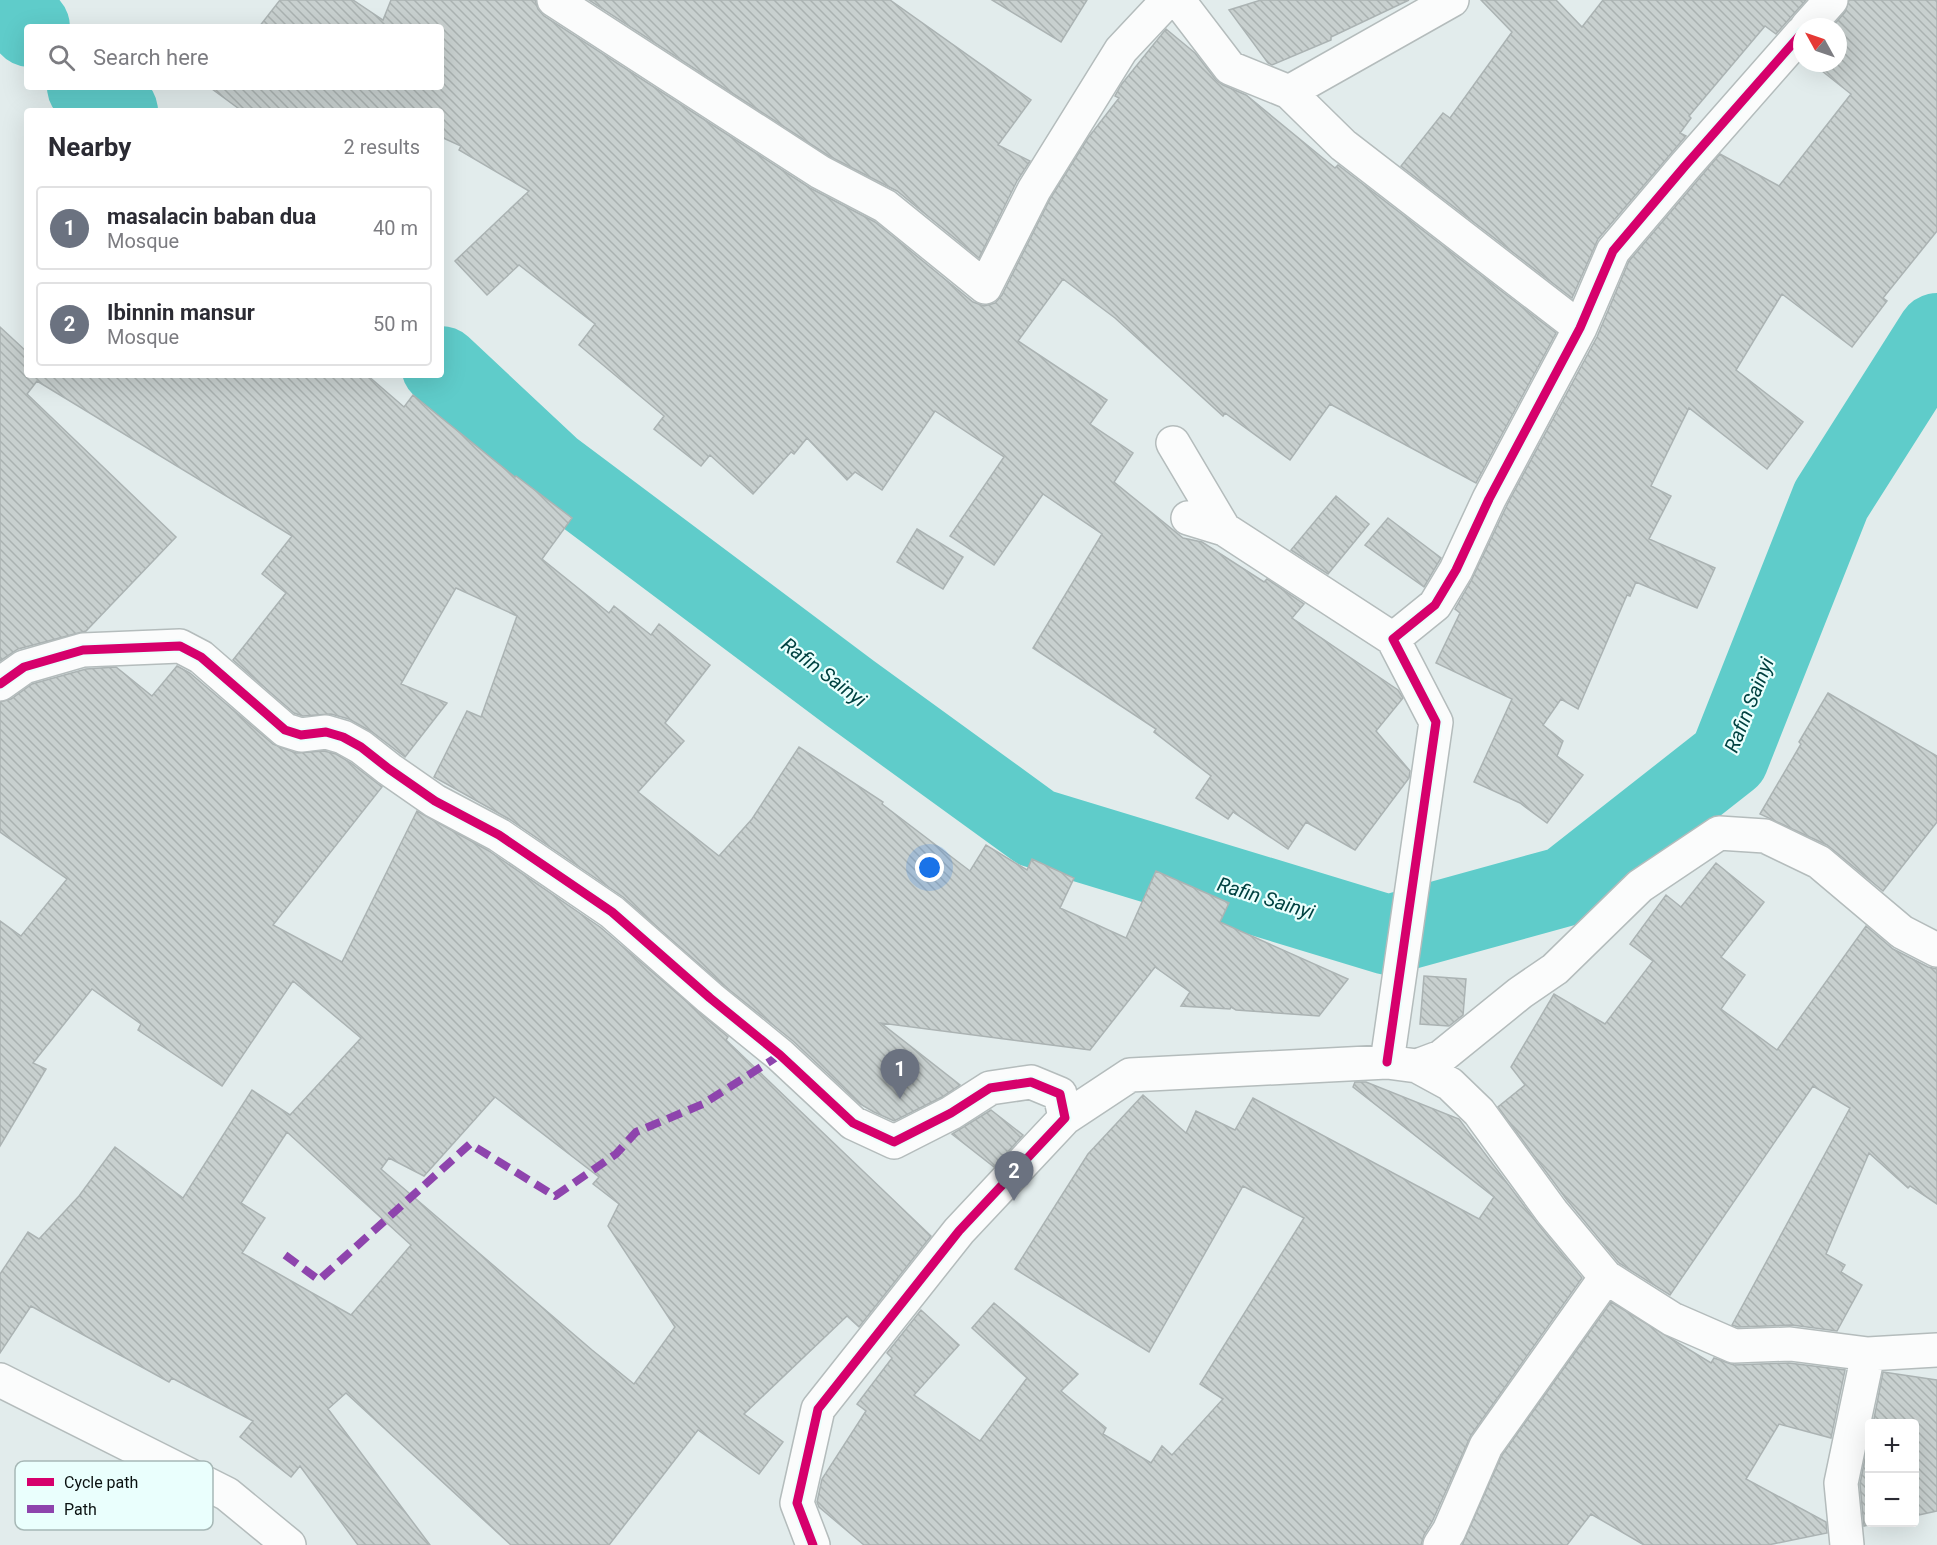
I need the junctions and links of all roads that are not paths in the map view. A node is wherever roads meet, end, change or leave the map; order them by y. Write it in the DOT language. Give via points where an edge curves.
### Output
graph roads {
  1 [pos="554,0"];
  2 [pos="1168,0"];
  3 [pos="1178,0"];
  4 [pos="1452,0"];
  5 [pos="1831,0"];
  6 [pos="1815,18"];
  7 [pos="1793,43"];
  8 [pos="1289,92"];
  9 [pos="1580,328"];
  10 [pos="1173,443"];
  11 [pos="1188,518"];
  12 [pos="1224,529"];
  13 [pos="1393,639"];
  14 [pos="0,684"];
  15 [pos="1937,951"];
  16 [pos="1402,1064"];
  17 [pos="1065,1118"];
  18 [pos="1606,1276"];
  19 [pos="1937,1350"];
  20 [pos="1869,1354"];
  21 [pos="0,1380"];
  22 [pos="161,1461"];
  23 [pos="213,1487"];
  24 [pos="289,1545"];
  25 [pos="813,1545"];
  26 [pos="1440,1545"];
  27 [pos="1847,1545"];
  1 -- 2 [label="street" via="820,172 885,206 985,287 1034,190 1121,50"];
  3 -- 8 [label="street" via="1230,68"];
  4 -- 8 [label="street"];
  5 -- 6 [label="street"];
  7 -- 9 [label="street" via="1613,251"];
  8 -- 9 [label="street" via="1343,145"];
  9 -- 13 [label="street" via="1435,605"];
  10 -- 12 [label="street"];
  11 -- 12 [label="street"];
  12 -- 13 [label="street"];
  13 -- 16 [label="street" via="1436,722"];
  14 -- 17 [label="street" via="24,667 83,650 180,646 201,657 285,730 301,735 326,732 361,747 435,801 499,835 612,912 780,1055 853,1123 894,1142 990,1088 1031,1082 1060,1094"];
  15 -- 16 [label="street" via="1902,932 1819,862 1765,836 1719,833 1640,886 1555,969 1441,1057"];
  16 -- 17 [label="street" via="1130,1075"];
  16 -- 18 [label="street" via="1450,1084 1479,1112 1552,1212"];
  17 -- 25 [label="street" via="958,1231 818,1409 797,1503"];
  18 -- 20 [label="street" via="1672,1319 1734,1346 1790,1344"];
  18 -- 26 [label="street" via="1486,1446"];
  19 -- 20 [label="street"];
  20 -- 27 [label="street" via="1841,1483"];
  21 -- 22 [label="street"];
  23 -- 24 [label="street"];
}
